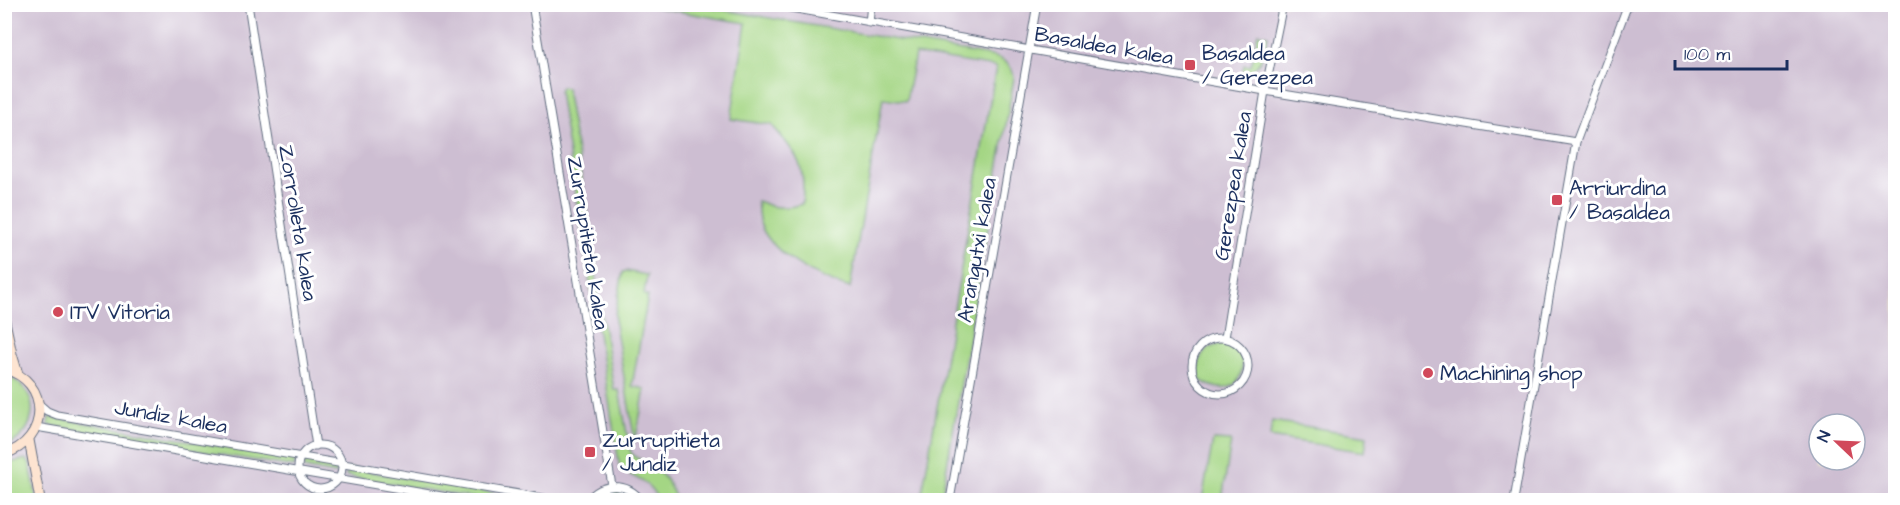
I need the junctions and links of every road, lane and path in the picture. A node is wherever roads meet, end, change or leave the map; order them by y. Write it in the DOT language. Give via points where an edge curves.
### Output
graph roads {
  1 [pos="248,4"];
  2 [pos="532,4"];
  3 [pos="768,4"];
  4 [pos="871,4"];
  5 [pos="1037,4"];
  6 [pos="1283,4"];
  7 [pos="1628,4"];
  8 [pos="869,23"];
  9 [pos="1028,50"];
  10 [pos="1265,91"];
  11 [pos="1576,142"];
  12 [pos="4,317"];
  13 [pos="1225,338"];
  14 [pos="4,369"];
  15 [pos="18,374"];
  16 [pos="39,404"];
  17 [pos="36,427"];
  18 [pos="28,440"];
  19 [pos="316,446"];
  20 [pos="4,454"];
  21 [pos="300,456"];
  22 [pos="343,464"];
  23 [pos="298,472"];
  24 [pos="340,479"];
  25 [pos="612,486"];
  26 [pos="40,501"];
  27 [pos="465,501"];
  28 [pos="554,501"];
  29 [pos="588,501"];
  30 [pos="641,501"];
  31 [pos="950,501"];
  32 [pos="1514,501"];
  1 -- 19 [label="street, Zorrolleta kalea"];
  2 -- 25 [label="street, Zurrupitieta kalea"];
  3 -- 8 [label="street, Basaldea kalea"];
  4 -- 8 [label="street"];
  5 -- 9 [label="street, Arangutxi kalea"];
  6 -- 10 [label="street, Gerezpea kalea"];
  7 -- 11 [label="street"];
  8 -- 9 [label="street, Basaldea kalea"];
  9 -- 10 [label="street, Basaldea kalea"];
  9 -- 31 [label="street, Arangutxi kalea"];
  10 -- 11 [label="street, Basaldea kalea"];
  10 -- 13 [label="street, Gerezpea kalea"];
  11 -- 32 [label="street"];
  12 -- 15 [label="street"];
  13 -- 13 [label="street" via="1205,342 1193,359 1192,369 1202,387 1220,394 1239,386 1248,368 1242,349"];
  14 -- 15 [label="street"];
  15 -- 16 [label="street" via="35,392"];
  16 -- 17 [label="street"];
  16 -- 21 [label="street, Jundiz kalea" via="57,415"];
  17 -- 18 [label="street"];
  17 -- 23 [label="street, Jundiz kalea"];
  18 -- 20 [label="street"];
  18 -- 26 [label="street"];
  19 -- 21 [label="street"];
  19 -- 22 [label="street" via="336,451"];
  21 -- 22 [label="street, Jundiz kalea"];
  21 -- 23 [label="street"];
  22 -- 24 [label="street"];
  22 -- 28 [label="street, Jundiz kalea"];
  23 -- 24 [label="street, Jundiz kalea"];
  23 -- 24 [label="street, Jundiz kalea" via="306,484 318,490 333,486"];
  24 -- 27 [label="street, Jundiz kalea"];
  25 -- 29 [label="street"];
  25 -- 30 [label="street" via="626,488"];
}
